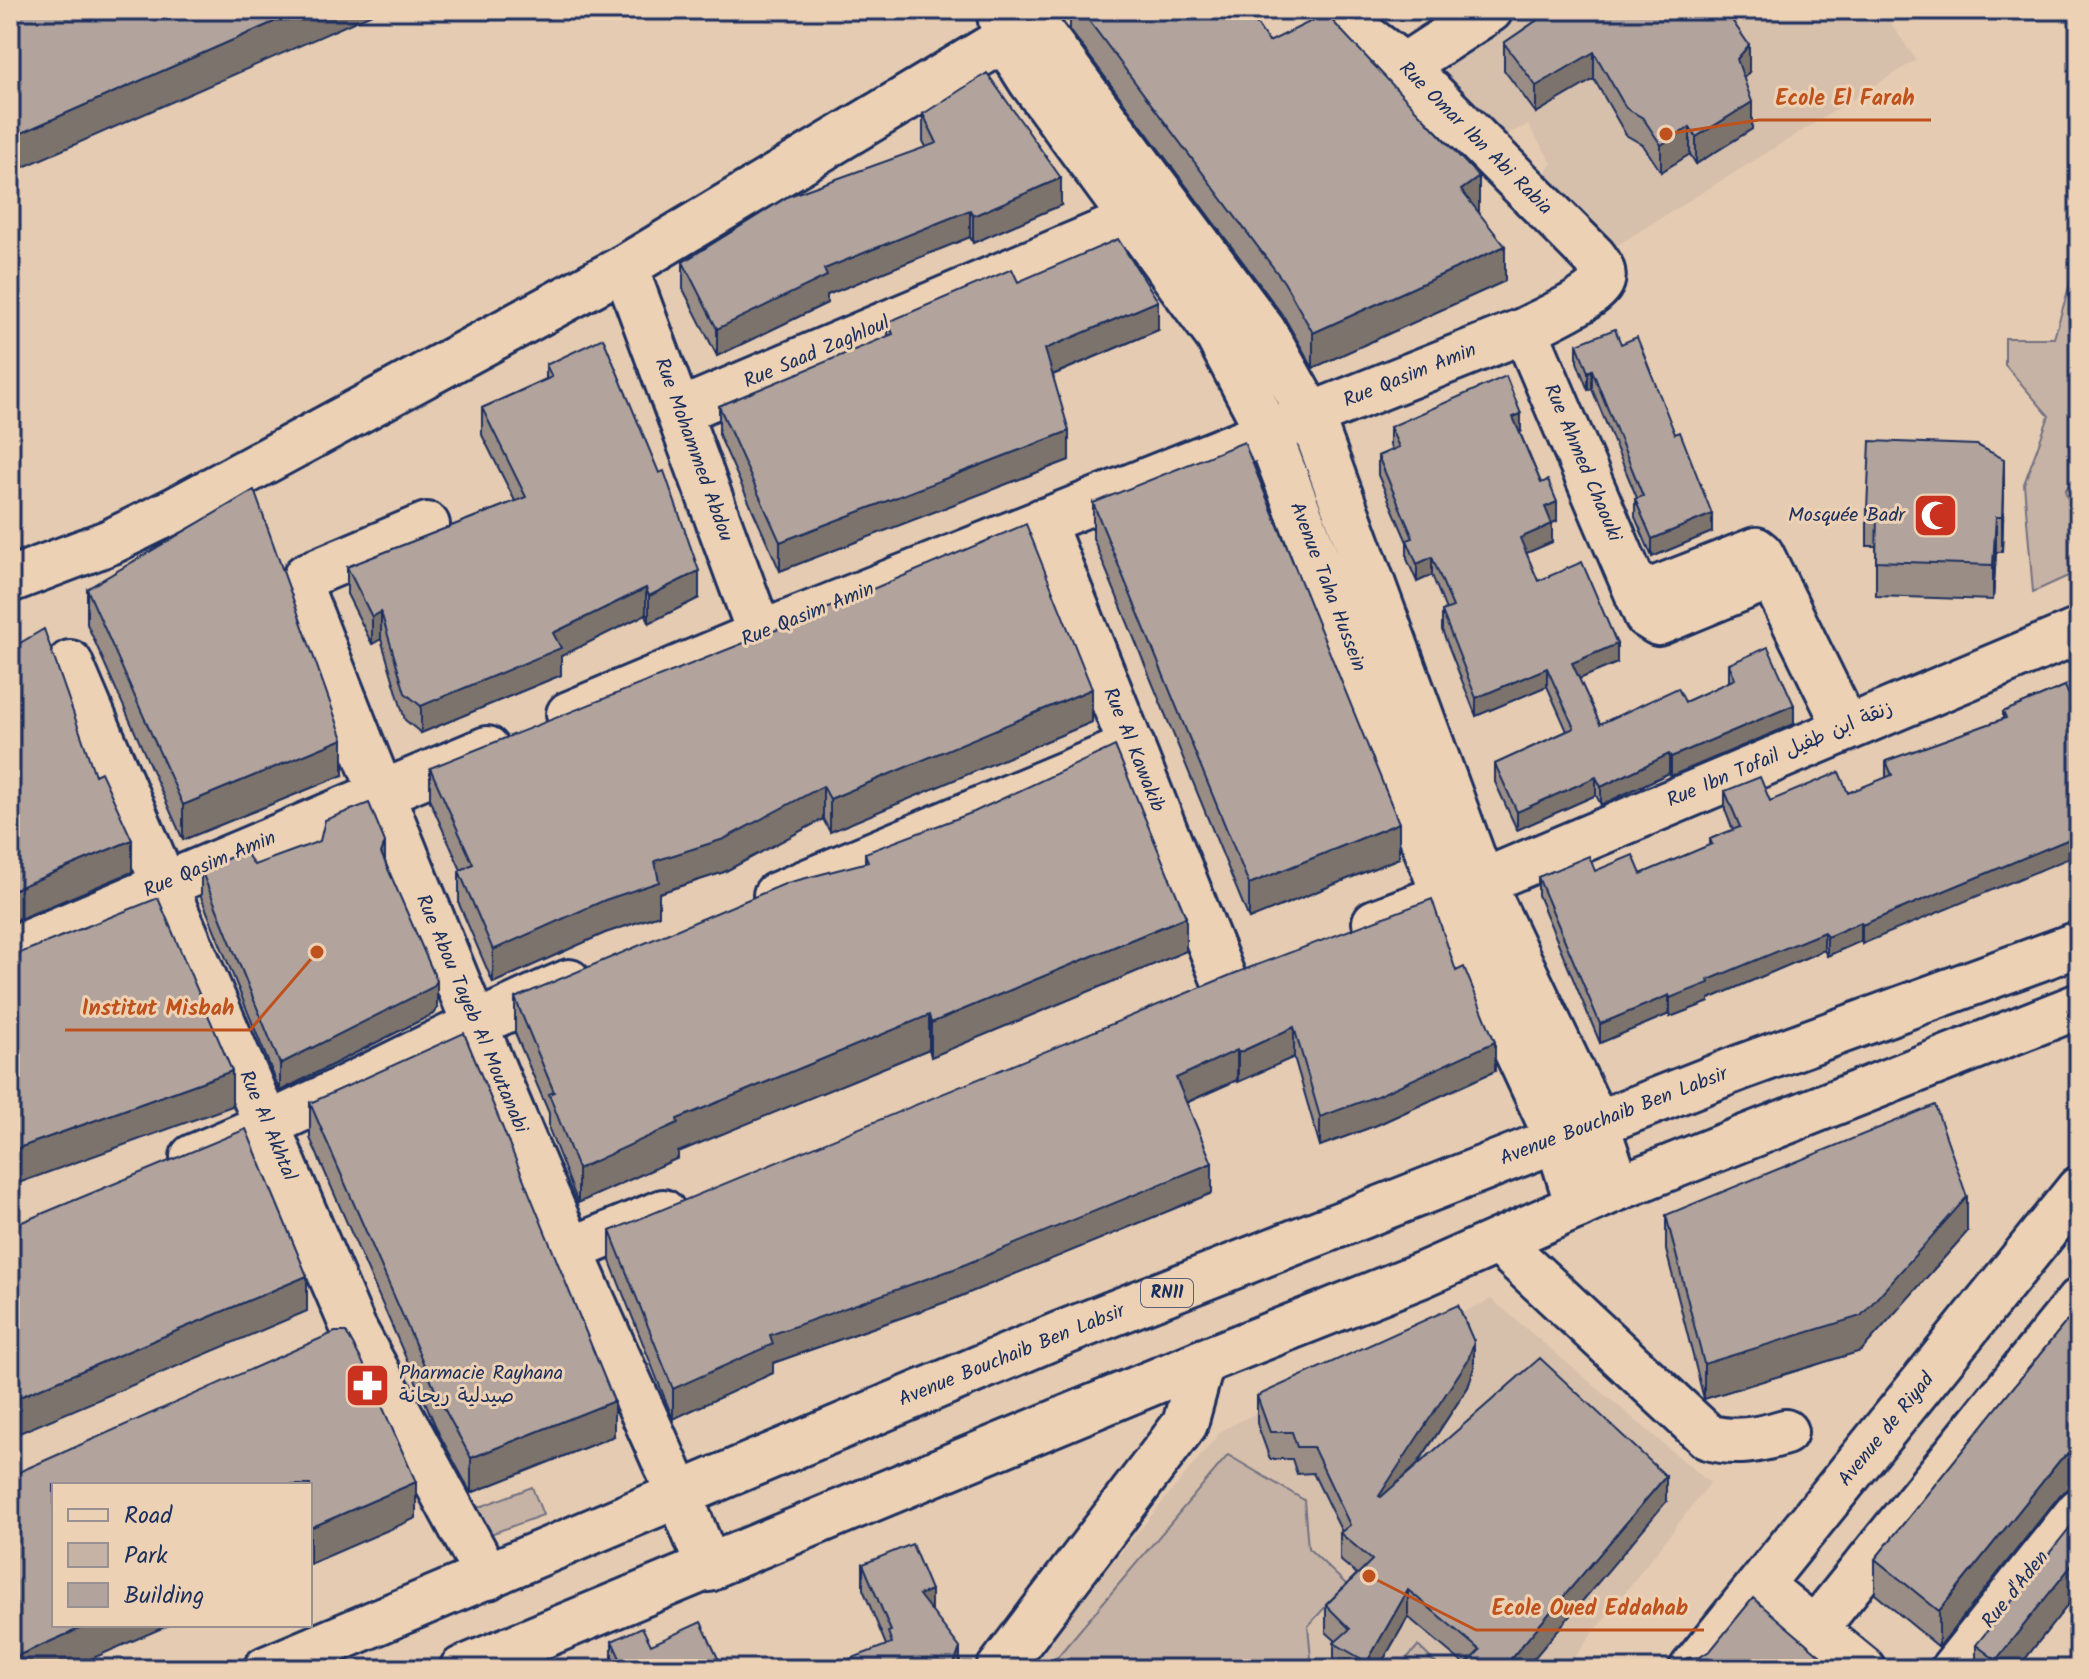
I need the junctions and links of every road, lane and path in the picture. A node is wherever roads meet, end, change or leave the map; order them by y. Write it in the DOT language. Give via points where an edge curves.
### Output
graph roads {
  1 [pos="1330,10"];
  2 [pos="1490,10"];
  3 [pos="1021,18"];
  4 [pos="1404,66"];
  5 [pos="1132,220"];
  6 [pos="625,267"];
  7 [pos="1602,280"];
  8 [pos="1525,330"];
  9 [pos="680,411"];
  10 [pos="1311,416"];
  11 [pos="1268,431"];
  12 [pos="1042,521"];
  13 [pos="427,525"];
  14 [pos="10,580"];
  15 [pos="2079,631"];
  16 [pos="760,634"];
  17 [pos="70,663"];
  18 [pos="1846,727"];
  19 [pos="1132,746"];
  20 [pos="380,793"];
  21 [pos="165,884"];
  22 [pos="1463,889"];
  23 [pos="737,912"];
  24 [pos="1341,935"];
  25 [pos="2079,944"];
  26 [pos="10,950"];
  27 [pos="1268,963"];
  28 [pos="605,967"];
  29 [pos="1224,980"];
  30 [pos="1180,998"];
  31 [pos="2079,1006"];
  32 [pos="473,1022"];
  33 [pos="2031,1023"];
  34 [pos="2079,1038"];
  35 [pos="267,1127"];
  36 [pos="1577,1131"];
  37 [pos="153,1173"];
  38 [pos="1618,1188"];
  39 [pos="2079,1189"];
  40 [pos="701,1196"];
  41 [pos="1578,1206"];
  42 [pos="1499,1242"];
  43 [pos="570,1250"];
  44 [pos="2079,1301"];
  45 [pos="353,1327"];
  46 [pos="310,1346"];
  47 [pos="1202,1362"];
  48 [pos="1785,1432"];
  49 [pos="681,1495"];
  50 [pos="2079,1511"];
  51 [pos="709,1569"];
  52 [pos="488,1577"];
  53 [pos="1760,1585"];
  54 [pos="1815,1629"];
  55 [pos="266,1669"];
  56 [pos="462,1669"];
  57 [pos="999,1669"];
  58 [pos="1692,1669"];
  59 [pos="1863,1669"];
  60 [pos="1953,1669"];
  1 -- 4 [label="street, Rue Omar Ibn Abi Rabia"];
  2 -- 4 [label="street"];
  3 -- 5 [label="street, Avenue Taha Hussein"];
  3 -- 6 [label="street"];
  3 -- 10 [label="street, Avenue Taha Hussein" via="1264,332"];
  4 -- 7 [label="street, Rue Omar Ibn Abi Rabia" via="1594,257 1602,267"];
  5 -- 9 [label="street, Rue Saad Zaghloul"];
  5 -- 11 [label="street, Avenue Taha Hussein" via="1218,336"];
  6 -- 9 [label="street, Rue Mohammed Abdou"];
  6 -- 14 [label="street" via="173,511"];
  7 -- 8 [label="street, Rue Qasim Amin" via="1594,292"];
  8 -- 10 [label="street, Rue Qasim Amin"];
  8 -- 18 [label="street, Rue Ahmed Chaouki" via="1647,616 1658,623 1772,576"];
  9 -- 16 [label="street, Rue Mohammed Abdou"];
  10 -- 11 [label="street, Rue Qasim Amin"];
  10 -- 22 [label="street, Avenue Taha Hussein"];
  11 -- 12 [label="street, Rue Qasim Amin"];
  11 -- 22 [label="street, Avenue Taha Hussein"];
  12 -- 16 [label="street, Rue Qasim Amin"];
  12 -- 19 [label="street, Rue Al Kawakib"];
  13 -- 20 [label="street, Rue Abou Tayeb Al Moutanabi" via="302,580"];
  15 -- 18 [label="street, Rue Ibn Tofail زنقة ابن طفيل"];
  16 -- 20 [label="street, Rue Qasim Amin"];
  17 -- 21 [label="street, Rue Al Akhtal"];
  18 -- 22 [label="street, Rue Ibn Tofail زنقة ابن طفيل"];
  19 -- 23 [label="street"];
  19 -- 29 [label="street, Rue Al Kawakib"];
  20 -- 21 [label="street, Rue Qasim Amin"];
  20 -- 32 [label="street, Rue Abou Tayeb Al Moutanabi"];
  21 -- 26 [label="street, Rue Qasim Amin"];
  21 -- 35 [label="street, Rue Al Akhtal"];
  22 -- 24 [label="street, Rue Ibn Tofail زنقة ابن طفيل"];
  22 -- 36 [label="street, Avenue Taha Hussein"];
  25 -- 36 [label="street, Avenue Bouchaib Ben Labsir / RN11"];
  27 -- 29 [label="street"];
  28 -- 32 [label="street"];
  29 -- 30 [label="street"];
  31 -- 33 [label="street"];
  32 -- 35 [label="street"];
  32 -- 43 [label="street, Rue Abou Tayeb Al Moutanabi"];
  33 -- 34 [label="street"];
  33 -- 38 [label="street"];
  35 -- 37 [label="street"];
  35 -- 45 [label="street, Rue Al Akhtal"];
  36 -- 38 [label="street, Avenue Taha Hussein"];
  36 -- 41 [label="street, Avenue Taha Hussein"];
  36 -- 49 [label="street, Avenue Bouchaib Ben Labsir / RN11" via="1058,1335"];
  38 -- 41 [label="street"];
  39 -- 53 [label="street, Avenue de Riyad"];
  40 -- 43 [label="street"];
  41 -- 42 [label="street"];
  42 -- 47 [label="street"];
  42 -- 48 [label="street" via="1708,1437 1742,1441"];
  43 -- 49 [label="street, Rue Abou Tayeb Al Moutanabi"];
  44 -- 54 [label="street"];
  45 -- 46 [label="street"];
  45 -- 52 [label="street, Rue Al Akhtal"];
  47 -- 51 [label="street"];
  47 -- 57 [label="street" via="1185,1424"];
  49 -- 51 [label="street, Rue Abou Tayeb Al Moutanabi"];
  49 -- 52 [label="street, Avenue Bouchaib Ben Labsir / RN11"];
  50 -- 60 [label="street, Rue d'Aden"];
  51 -- 56 [label="street"];
  52 -- 55 [label="street, Avenue Bouchaib Ben Labsir / RN11"];
  53 -- 54 [label="street"];
  53 -- 58 [label="street, Avenue de Riyad"];
  54 -- 59 [label="street"];
}
